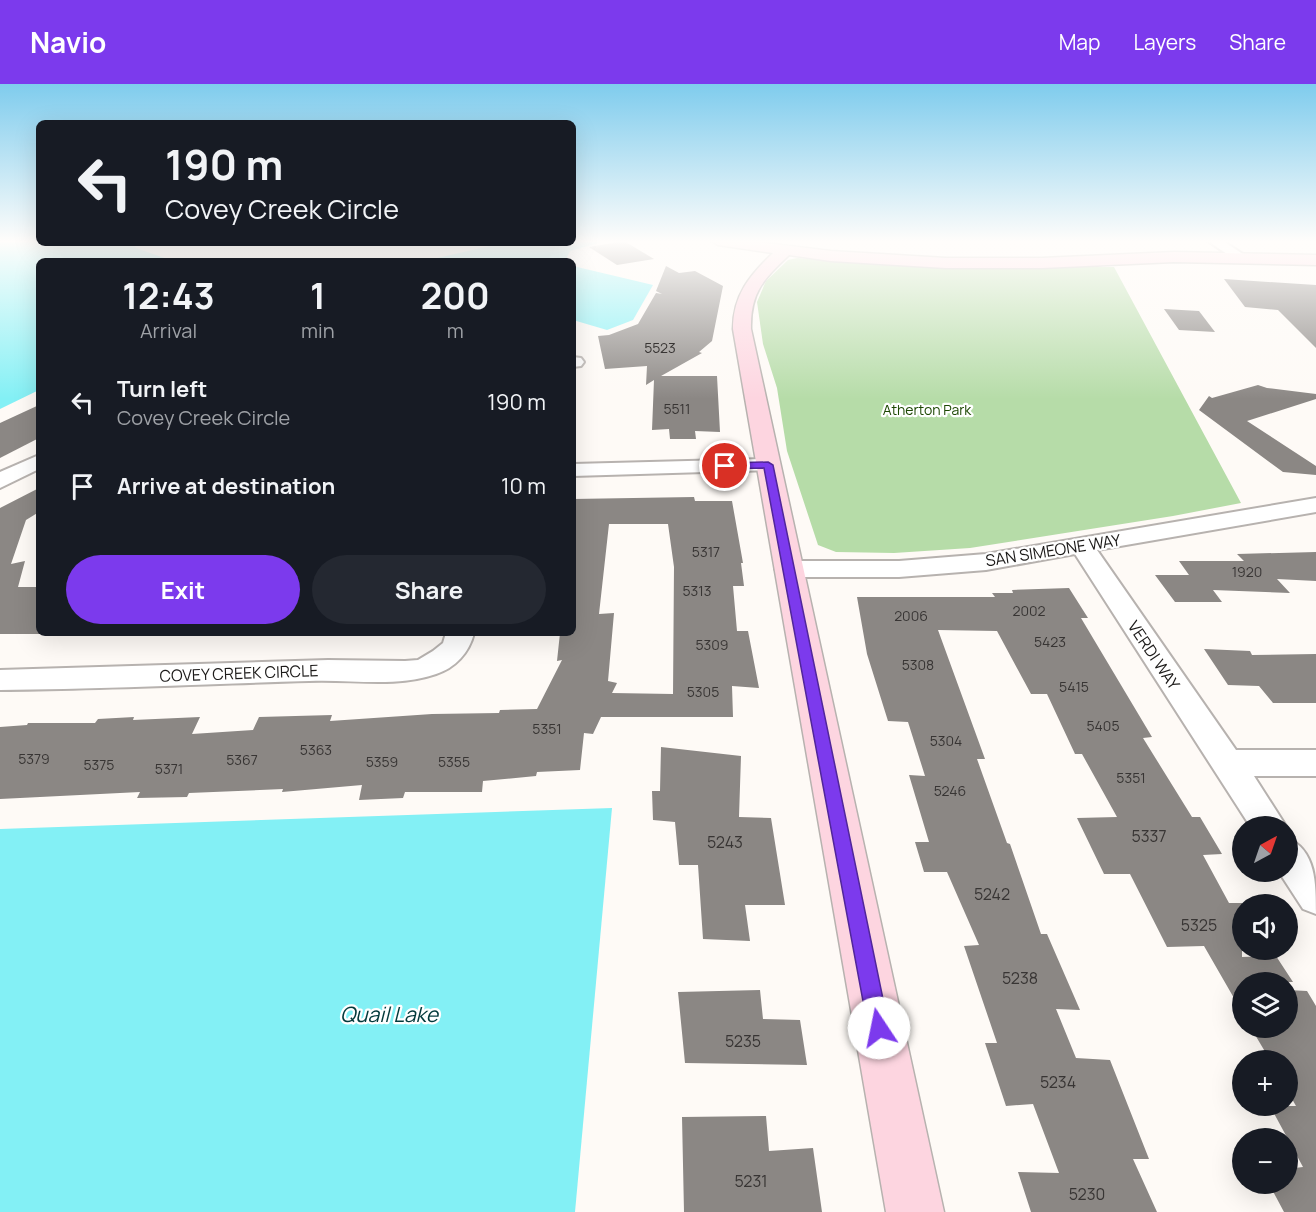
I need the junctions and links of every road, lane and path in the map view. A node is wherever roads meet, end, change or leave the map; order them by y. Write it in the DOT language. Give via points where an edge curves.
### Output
graph roads {
  1 [pos="746,294"];
  2 [pos="36,463"];
  3 [pos="768,465"];
  4 [pos="576,470"];
  5 [pos="0,481"];
  6 [pos="1316,505"];
  7 [pos="1082,546"];
  8 [pos="788,569"];
  9 [pos="459,636"];
  10 [pos="0,680"];
  11 [pos="1227,763"];
  12 [pos="1316,763"];
  13 [pos="1262,816"];
  14 [pos="1298,870"];
  15 [pos="1316,897"];
  16 [pos="915,1212"];
  1 -- 3 [label="street" via="742,329"];
  2 -- 5 [label="street"];
  3 -- 4 [label="street"];
  3 -- 8 [label="street"];
  6 -- 7 [label="street, SAN SIMEONE WAY"];
  7 -- 8 [label="street, SAN SIMEONE WAY" via="934,567"];
  7 -- 11 [label="street, VERDI WAY"];
  8 -- 16 [label="street"];
  9 -- 10 [label="street, COVEY CREEK CIRCLE" via="455,649 447,656 426,668 410,670"];
  11 -- 12 [label="street"];
  11 -- 13 [label="street, VERDI WAY"];
  14 -- 15 [label="street"];
}
